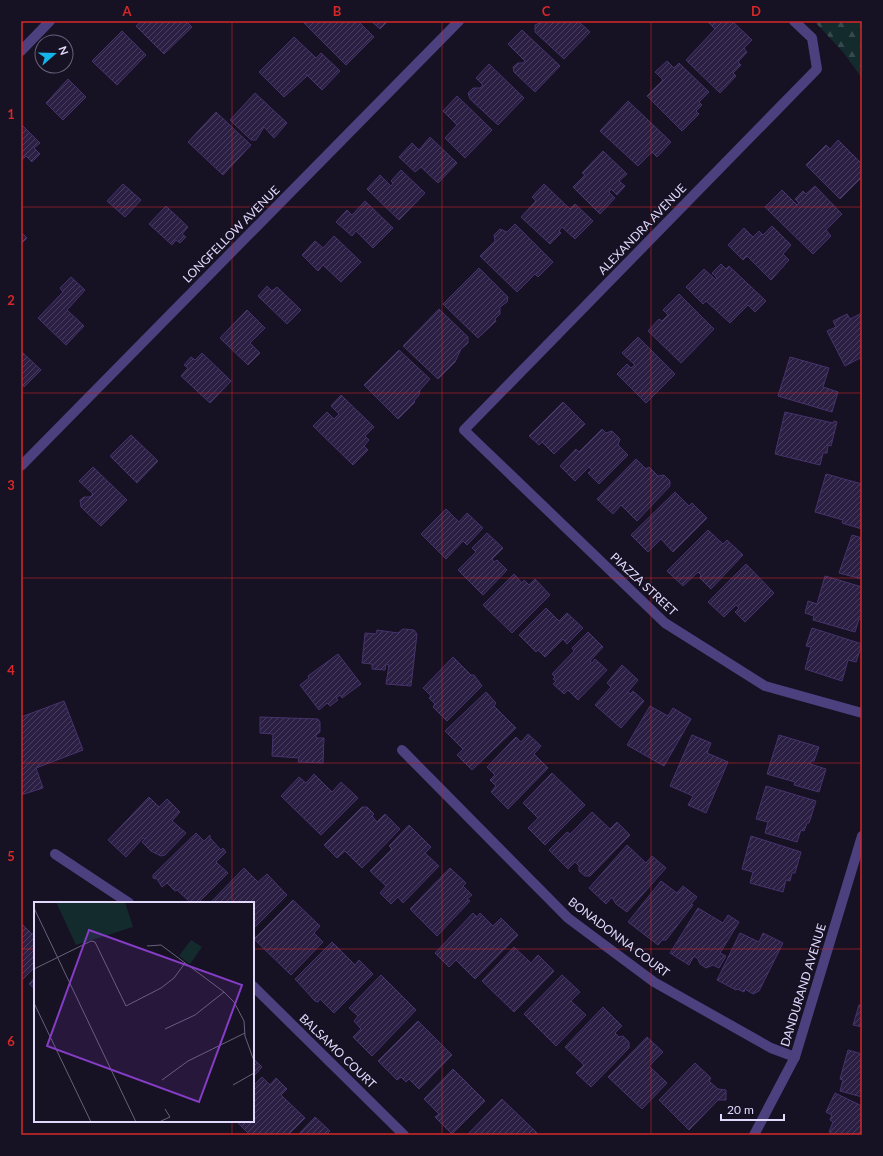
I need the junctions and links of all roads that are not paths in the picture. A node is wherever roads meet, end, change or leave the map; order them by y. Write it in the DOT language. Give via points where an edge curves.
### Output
graph roads {
  1 [pos="50,21"];
  2 [pos="459,21"];
  3 [pos="794,21"];
  4 [pos="21,50"];
  5 [pos="464,430"];
  6 [pos="21,466"];
  7 [pos="862,713"];
  8 [pos="402,750"];
  9 [pos="862,836"];
  10 [pos="55,854"];
  11 [pos="127,902"];
  12 [pos="254,987"];
  13 [pos="795,1057"];
  14 [pos="404,1135"];
  15 [pos="754,1135"];
  1 -- 4 [label="street"];
  2 -- 6 [label="street, LONGFELLOW AVENUE"];
  3 -- 5 [label="street, ALEXANDRA AVENUE" via="812,38 817,68"];
  5 -- 7 [label="street, PIAZZA STREET" via="665,623 765,686"];
  8 -- 13 [label="street, BONADONNA COURT" via="568,918 654,982 771,1048"];
  9 -- 13 [label="street, DANDURAND AVENUE"];
  10 -- 11 [label="street"];
  12 -- 14 [label="street, BALSAMO COURT"];
  13 -- 15 [label="street, DANDURAND AVENUE"];
}
